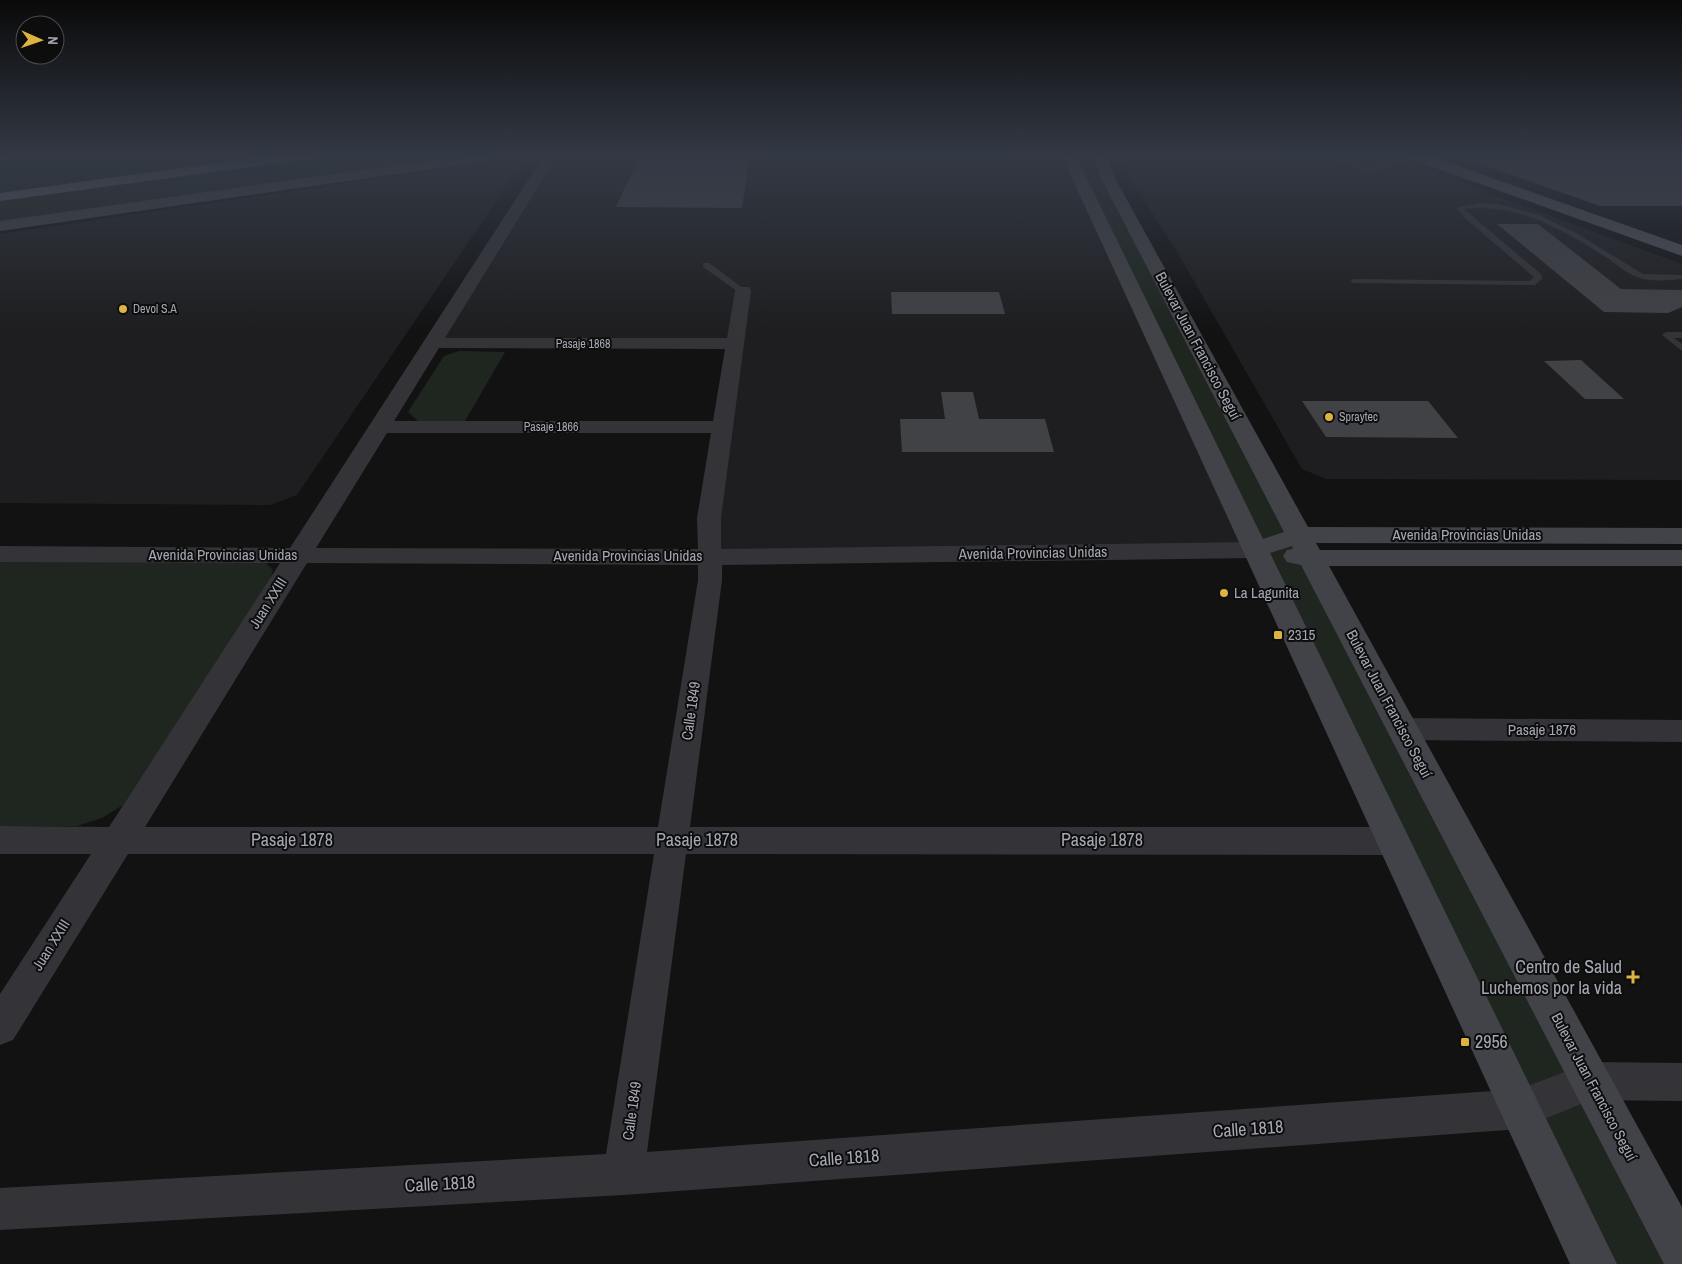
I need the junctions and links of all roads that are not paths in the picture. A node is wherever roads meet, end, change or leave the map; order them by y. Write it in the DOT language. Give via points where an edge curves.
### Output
graph roads {
  1 [pos="92,213"];
  2 [pos="516,213"];
  3 [pos="1096,213"];
  4 [pos="1126,213"];
  5 [pos="1463,213"];
  6 [pos="1523,213"];
  7 [pos="1579,213"];
  8 [pos="1597,213"];
  9 [pos="0,226"];
  10 [pos="1682,241"];
  11 [pos="1682,251"];
  12 [pos="706,265"];
  13 [pos="1682,277"];
  14 [pos="1354,282"];
  15 [pos="743,291"];
  16 [pos="1682,335"];
  17 [pos="432,343"];
  18 [pos="735,344"];
  19 [pos="1682,348"];
  20 [pos="379,427"];
  21 [pos="723,427"];
  22 [pos="1682,536"];
  23 [pos="1305,546"];
  24 [pos="1255,550"];
  25 [pos="0,554"];
  26 [pos="298,555"];
  27 [pos="710,557"];
  28 [pos="1682,558"];
  29 [pos="1402,729"];
  30 [pos="1682,730"];
  31 [pos="0,840"];
  32 [pos="118,840"];
  33 [pos="672,840"];
  34 [pos="1394,840"];
  35 [pos="0,1027"];
  36 [pos="1591,1081"];
  37 [pos="1682,1082"];
  38 [pos="1520,1109"];
  39 [pos="623,1174"];
  40 [pos="0,1209"];
  41 [pos="1682,1252"];
  42 [pos="1594,1264"];
  1 -- 9 [label="main road"];
  2 -- 17 [label="street, Juan XXIII"];
  3 -- 24 [label="main road"];
  4 -- 23 [label="main road, Bulevar Juan Francisco Seguí"];
  5 -- 14 [label="lane" via="1539,277 1532,283"];
  6 -- 13 [label="lane" via="1542,219 1643,277"];
  7 -- 11 [label="main road"];
  8 -- 10 [label="main road"];
  12 -- 15 [label="lane, Calle 1849"];
  15 -- 18 [label="street, Calle 1849"];
  16 -- 19 [label="lane" via="1666,335"];
  17 -- 18 [label="street, Pasaje 1868"];
  17 -- 20 [label="street, Juan XXIII"];
  18 -- 21 [label="street, Calle 1849"];
  20 -- 21 [label="street, Pasaje 1866"];
  20 -- 26 [label="street, Juan XXIII"];
  21 -- 27 [label="street, Calle 1849" via="709,518"];
  22 -- 23 [label="main road, Avenida Provincias Unidas"];
  23 -- 24 [label="main road, Avenida Provincias Unidas"];
  23 -- 28 [label="main road, Avenida Provincias Unidas"];
  23 -- 29 [label="main road, Bulevar Juan Francisco Seguí"];
  24 -- 27 [label="street, Avenida Provincias Unidas"];
  24 -- 34 [label="main road"];
  25 -- 26 [label="street, Avenida Provincias Unidas"];
  26 -- 27 [label="street, Avenida Provincias Unidas"];
  26 -- 32 [label="street, Juan XXIII"];
  27 -- 33 [label="street, Calle 1849" via="710,580"];
  29 -- 30 [label="street, Pasaje 1876"];
  29 -- 36 [label="main road, Bulevar Juan Francisco Seguí"];
  31 -- 32 [label="street, Pasaje 1878"];
  32 -- 33 [label="street, Pasaje 1878"];
  32 -- 35 [label="street, Juan XXIII"];
  33 -- 34 [label="street, Pasaje 1878"];
  33 -- 39 [label="street, Calle 1849"];
  34 -- 38 [label="main road"];
  36 -- 37 [label="street, Calle 1818"];
  36 -- 38 [label="street, Calle 1818"];
  36 -- 41 [label="main road, Bulevar Juan Francisco Seguí"];
  38 -- 39 [label="street, Calle 1818"];
  38 -- 42 [label="main road"];
  39 -- 40 [label="street, Calle 1818"];
}
